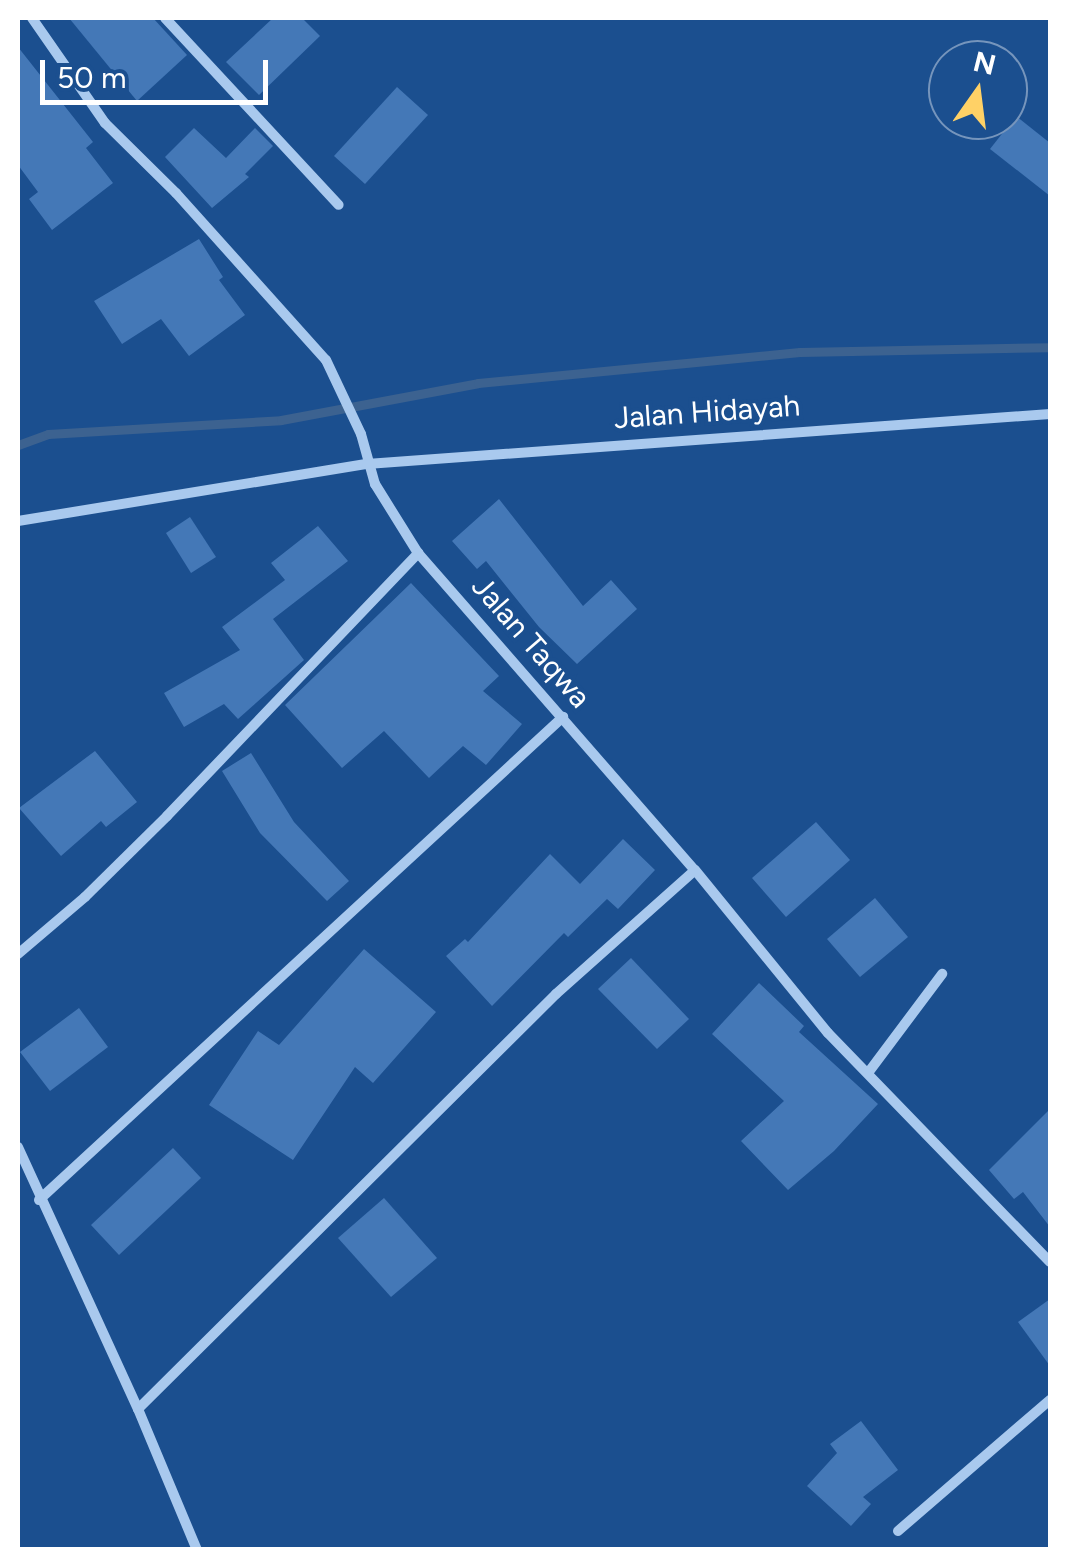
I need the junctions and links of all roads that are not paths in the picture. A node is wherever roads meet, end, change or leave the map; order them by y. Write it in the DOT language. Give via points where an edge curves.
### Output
graph roads {
  1 [pos="32,18"];
  2 [pos="165,18"];
  3 [pos="339,205"];
  4 [pos="1050,414"];
  5 [pos="367,464"];
  6 [pos="18,521"];
  7 [pos="418,553"];
  8 [pos="563,717"];
  9 [pos="695,870"];
  10 [pos="18,954"];
  11 [pos="942,974"];
  12 [pos="868,1073"];
  13 [pos="18,1148"];
  14 [pos="39,1200"];
  15 [pos="1050,1262"];
  16 [pos="1050,1400"];
  17 [pos="138,1410"];
  18 [pos="898,1530"];
  19 [pos="197,1550"];
  1 -- 5 [label="street, Jalan Taqwa" via="105,123 326,360 361,434"];
  2 -- 3 [label="street"];
  4 -- 5 [label="street, Jalan Hidayah"];
  5 -- 6 [label="street, Jalan Hidayah"];
  5 -- 7 [label="street, Jalan Taqwa"];
  7 -- 8 [label="street, Jalan Taqwa"];
  7 -- 10 [label="street" via="167,816"];
  8 -- 9 [label="street, Jalan Taqwa"];
  8 -- 14 [label="street"];
  9 -- 12 [label="street, Jalan Taqwa"];
  9 -- 17 [label="street" via="556,994"];
  11 -- 12 [label="street"];
  12 -- 15 [label="street, Jalan Taqwa"];
  13 -- 14 [label="street"];
  14 -- 17 [label="street"];
  16 -- 18 [label="street"];
  17 -- 19 [label="street"];
}
